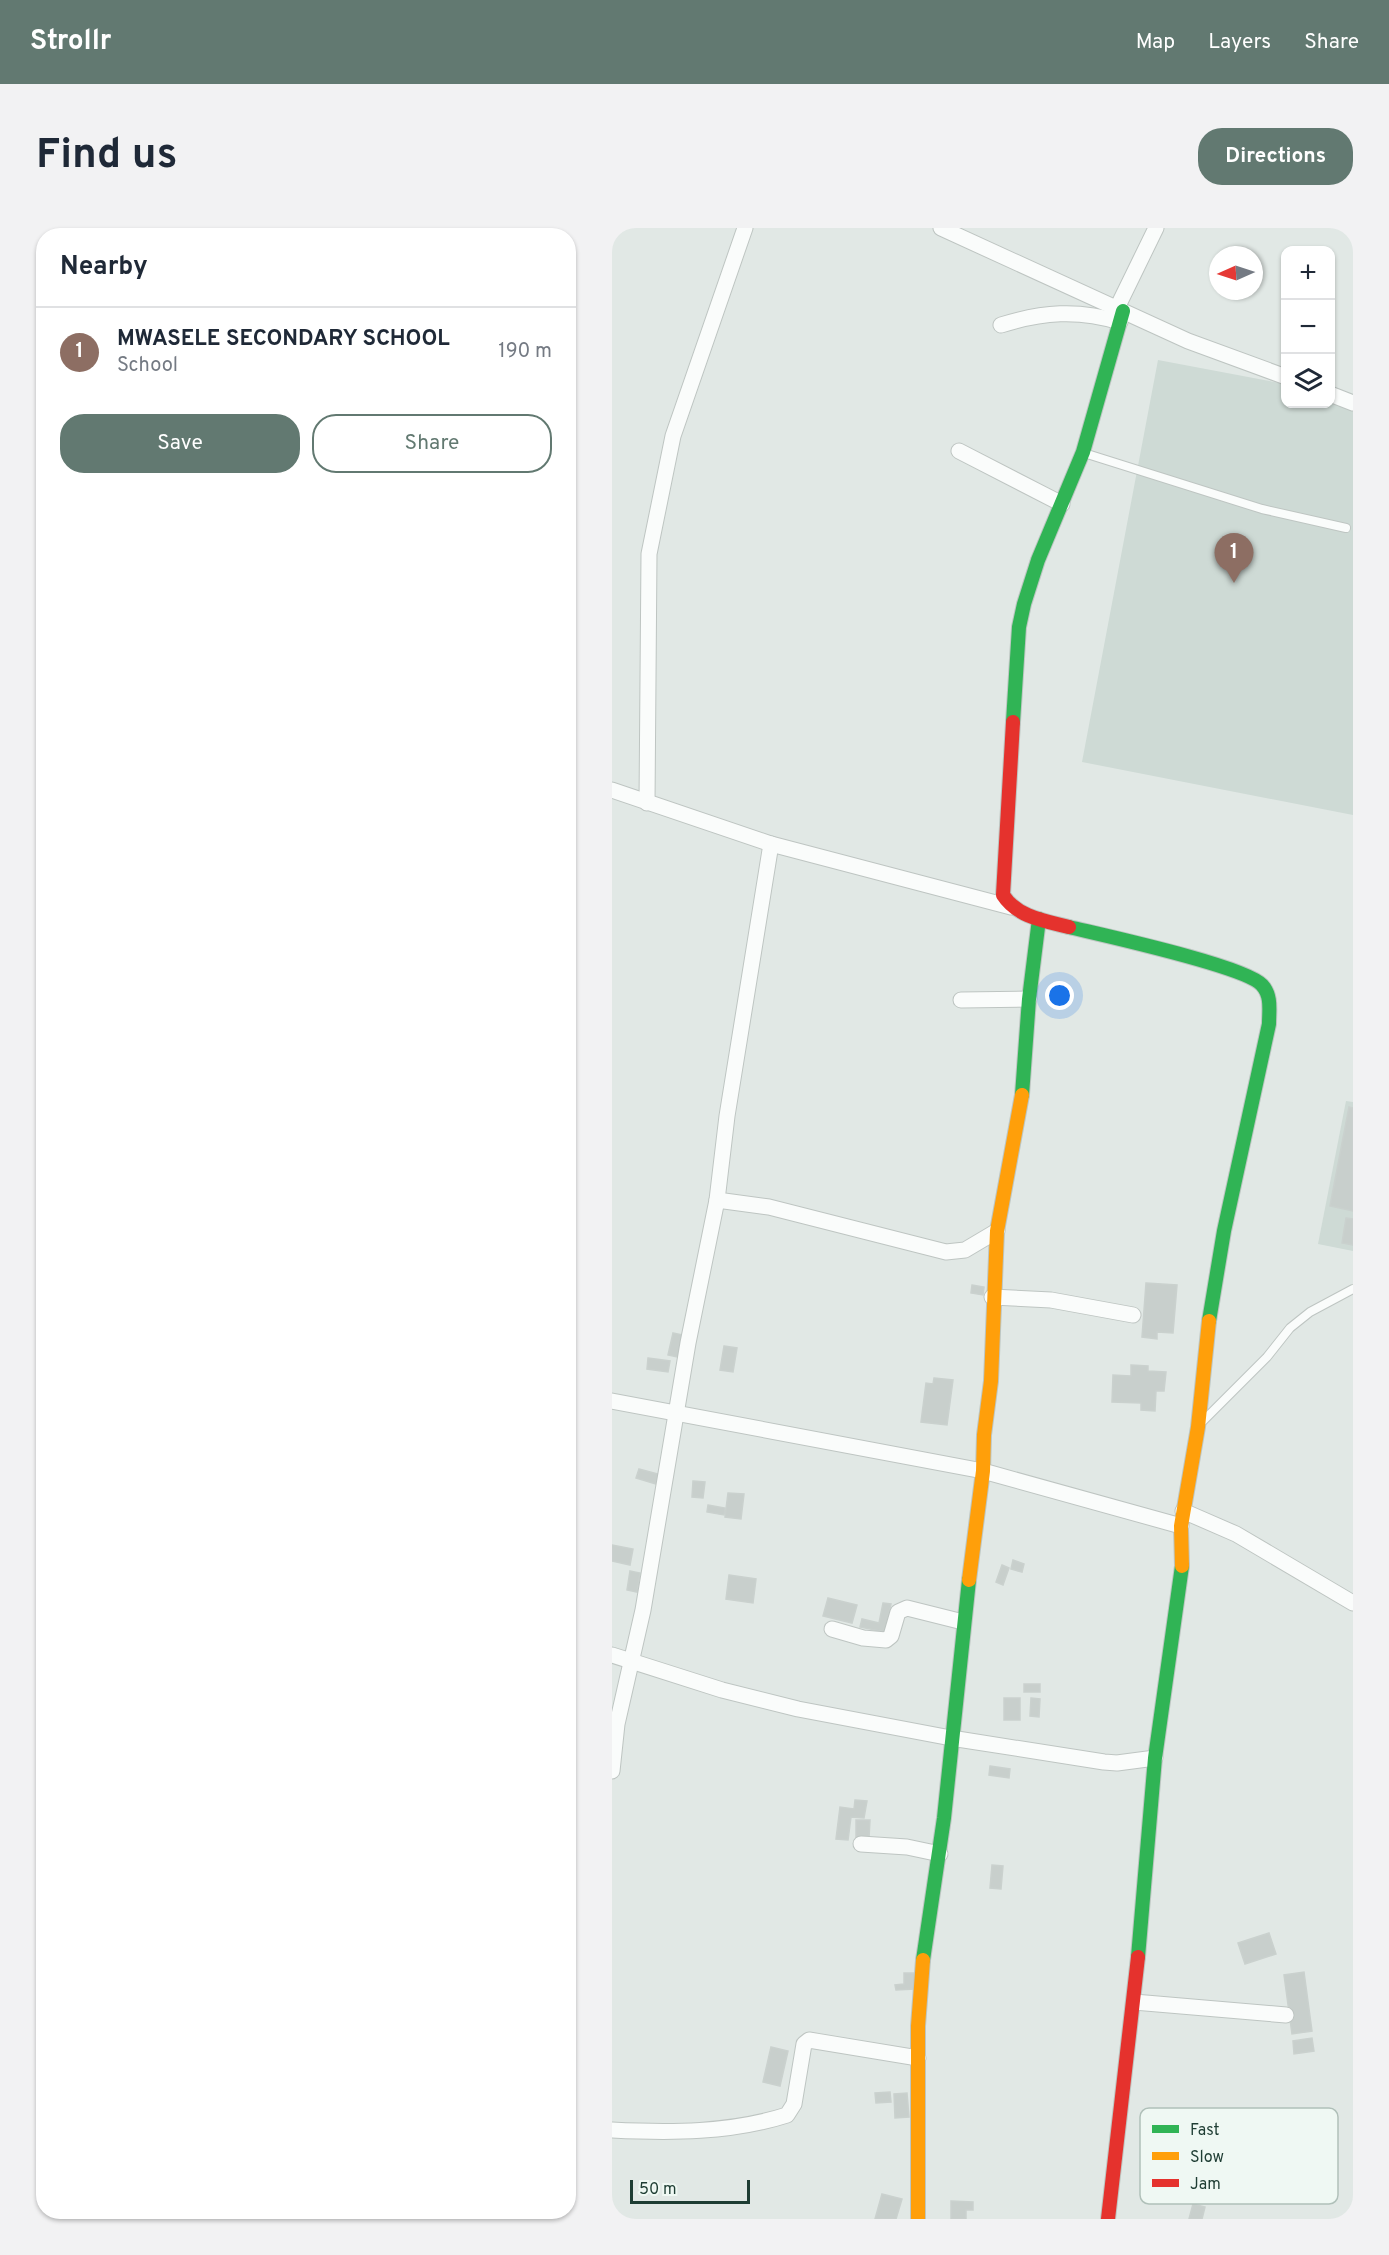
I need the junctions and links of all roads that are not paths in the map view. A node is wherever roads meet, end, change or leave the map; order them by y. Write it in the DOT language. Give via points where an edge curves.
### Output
graph roads {
  1 [pos="745,228"];
  2 [pos="941,228"];
  3 [pos="1156,228"];
  4 [pos="1120,314"];
  5 [pos="1001,325"];
  6 [pos="1281,375"];
  7 [pos="1335,396"];
  8 [pos="1353,403"];
  9 [pos="959,451"];
  10 [pos="1082,452"];
  11 [pos="1062,504"];
  12 [pos="1346,528"];
  13 [pos="612,790"];
  14 [pos="647,803"];
  15 [pos="771,844"];
  16 [pos="1011,907"];
  17 [pos="1039,919"];
  18 [pos="961,999"];
  19 [pos="1029,999"];
  20 [pos="717,1200"];
  21 [pos="997,1231"];
  22 [pos="1353,1288"];
  23 [pos="992,1297"];
  24 [pos="1133,1315"];
  25 [pos="612,1401"];
  26 [pos="677,1415"];
  27 [pos="1198,1427"];
  28 [pos="983,1471"];
  29 [pos="1182,1518"];
  30 [pos="1353,1603"];
  31 [pos="963,1622"];
  32 [pos="832,1629"];
  33 [pos="612,1655"];
  34 [pos="631,1660"];
  35 [pos="615,1724"];
  36 [pos="951,1738"];
  37 [pos="1155,1758"];
  38 [pos="612,1772"];
  39 [pos="861,1844"];
  40 [pos="940,1854"];
  41 [pos="1134,2002"];
  42 [pos="1286,2014"];
  43 [pos="918,2058"];
  44 [pos="612,2130"];
  45 [pos="918,2219"];
  46 [pos="1108,2219"];
  1 -- 14 [label="street" via="673,436 649,554"];
  2 -- 4 [label="street" via="996,251"];
  3 -- 4 [label="street"];
  4 -- 5 [label="street" via="1048,313"];
  4 -- 6 [label="street"];
  4 -- 10 [label="street"];
  7 -- 8 [label="street"];
  9 -- 11 [label="street"];
  10 -- 11 [label="street"];
  10 -- 12 [label="lane" via="1262,509"];
  11 -- 16 [label="street" via="1033,571 1019,627 1004,895"];
  13 -- 14 [label="street"];
  14 -- 15 [label="street"];
  15 -- 16 [label="street"];
  15 -- 20 [label="street"];
  16 -- 17 [label="street"];
  17 -- 19 [label="street"];
  17 -- 27 [label="street" via="1210,963 1254,979 1269,994 1269,1024 1224,1231 1209,1322"];
  18 -- 19 [label="street"];
  19 -- 21 [label="street" via="1025,1072"];
  20 -- 21 [label="street" via="769,1207 946,1252 965,1251"];
  20 -- 26 [label="street"];
  21 -- 23 [label="street"];
  22 -- 27 [label="lane" via="1290,1328"];
  23 -- 24 [label="street" via="1051,1300"];
  23 -- 28 [label="street" via="991,1381"];
  25 -- 26 [label="street"];
  26 -- 28 [label="street"];
  26 -- 34 [label="street"];
  27 -- 29 [label="street"];
  28 -- 29 [label="street"];
  28 -- 31 [label="street"];
  29 -- 30 [label="street" via="1236,1534"];
  29 -- 37 [label="street" via="1182,1564"];
  31 -- 32 [label="street" via="907,1608 898,1612 891,1636 886,1640"];
  31 -- 36 [label="street"];
  33 -- 34 [label="street"];
  34 -- 35 [label="street"];
  34 -- 36 [label="street" via="722,1690 798,1709"];
  35 -- 38 [label="street"];
  36 -- 37 [label="street" via="1117,1763"];
  36 -- 40 [label="street"];
  37 -- 41 [label="street"];
  39 -- 40 [label="street"];
  40 -- 43 [label="street" via="922,1969"];
  41 -- 42 [label="street"];
  41 -- 46 [label="street"];
  43 -- 44 [label="street" via="809,2040 804,2044 794,2104 787,2115 708,2131"];
  43 -- 45 [label="street"];
}
